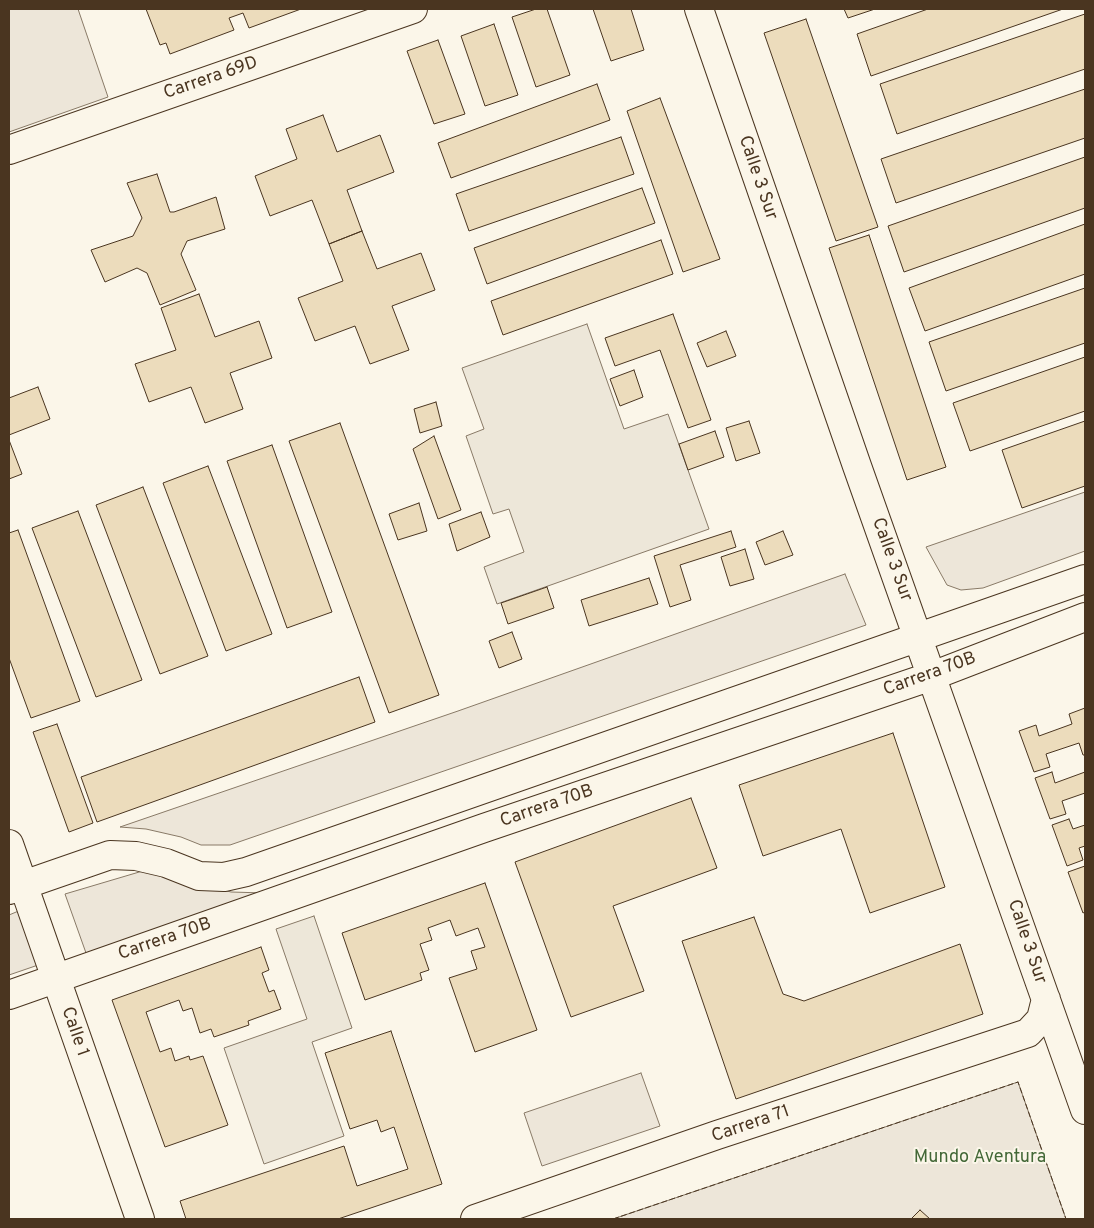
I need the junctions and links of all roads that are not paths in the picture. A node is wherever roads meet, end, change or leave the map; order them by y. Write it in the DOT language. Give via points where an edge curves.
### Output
graph roads {
  1 [pos="413,9"];
  2 [pos="699,9"];
  3 [pos="9,150"];
  4 [pos="1085,579"];
  5 [pos="1085,617"];
  6 [pos="918,637"];
  7 [pos="932,676"];
  8 [pos="9,844"];
  9 [pos="16,887"];
  10 [pos="56,978"];
  11 [pos="9,995"];
  12 [pos="1046,999"];
  13 [pos="1028,1033"];
  14 [pos="1066,1055"];
  15 [pos="1085,1110"];
  16 [pos="538,1209"];
  17 [pos="140,1219"];
  18 [pos="475,1219"];
  1 -- 3 [label="street, Carrera 69D"];
  2 -- 6 [label="street, Calle 3 Sur"];
  4 -- 6 [label="street"];
  5 -- 7 [label="street, Carrera 70B"];
  6 -- 7 [label="street, Calle 3 Sur"];
  6 -- 9 [label="street" via="246,872 224,877 199,876 166,863 136,856 110,855"];
  7 -- 10 [label="street, Carrera 70B"];
  7 -- 12 [label="street, Calle 3 Sur"];
  8 -- 9 [label="street, Calle 1"];
  9 -- 10 [label="street, Calle 1"];
  10 -- 11 [label="street, Carrera 70B"];
  10 -- 17 [label="street, Calle 1"];
  12 -- 13 [label="street" via="1041,1019"];
  12 -- 14 [label="street, Calle 3 Sur"];
  13 -- 14 [label="street" via="1055,1044"];
  13 -- 16 [label="street, Carrera 71" via="717,1135"];
  14 -- 15 [label="street, Calle 3 Sur"];
  16 -- 18 [label="street, Carrera 71"];
}
